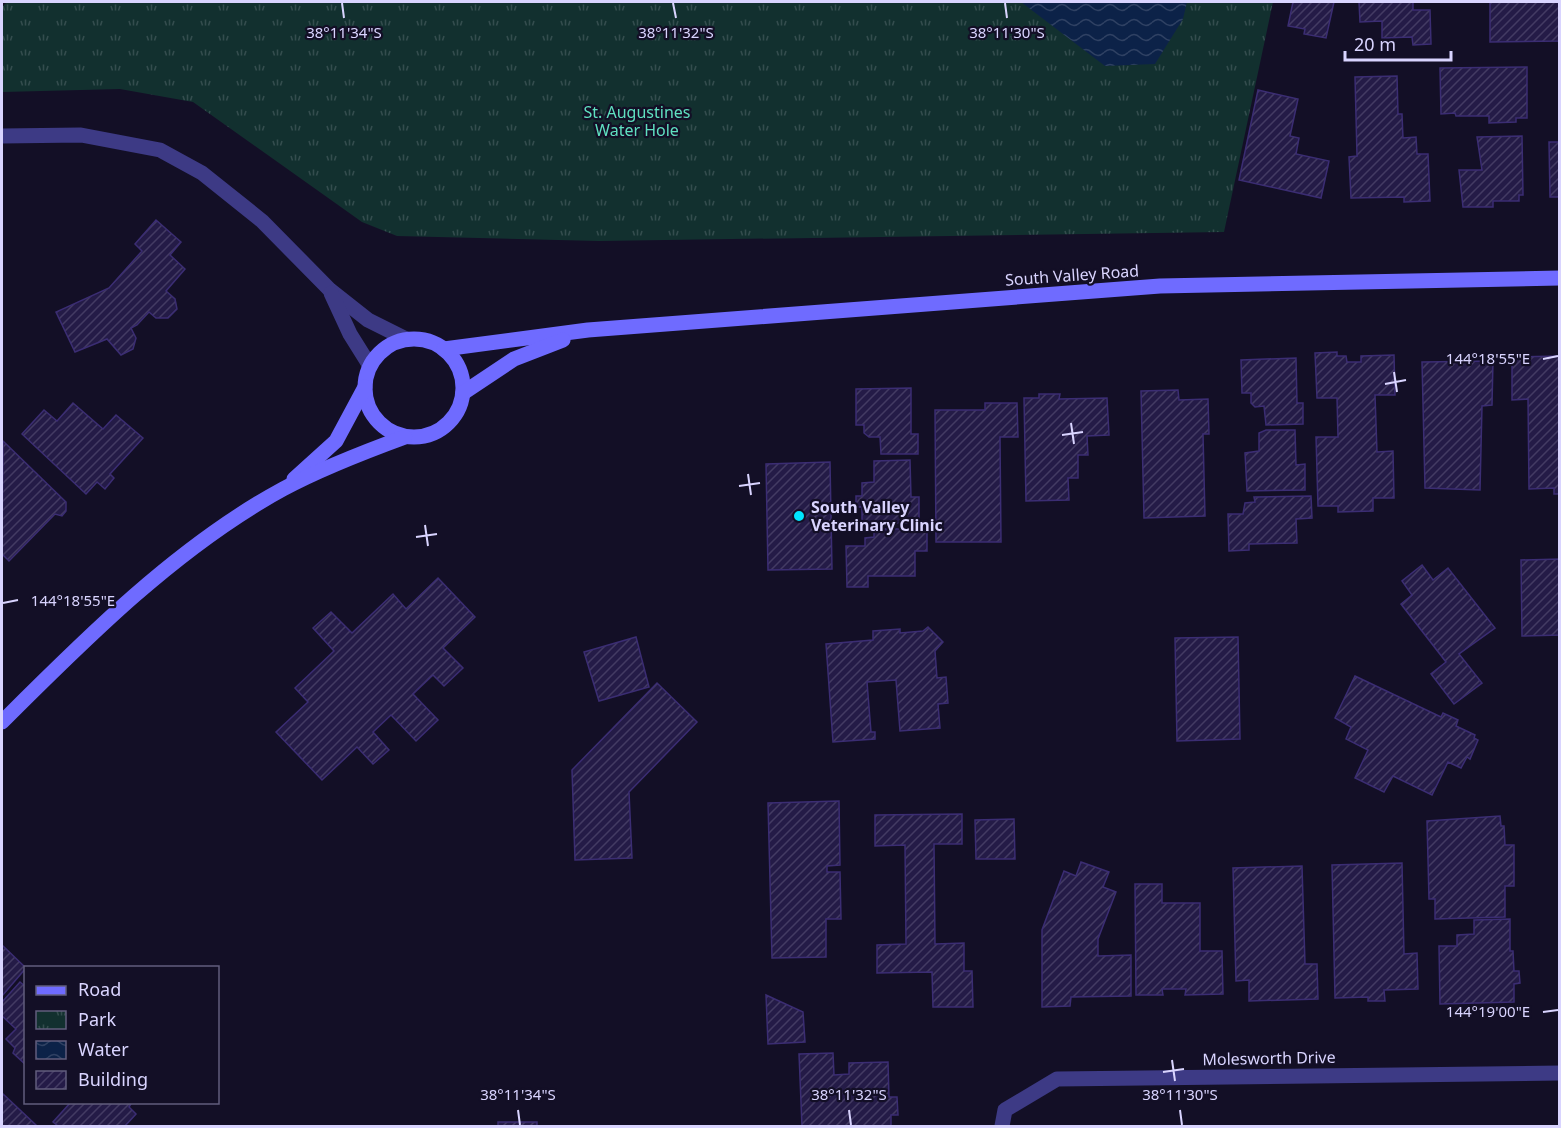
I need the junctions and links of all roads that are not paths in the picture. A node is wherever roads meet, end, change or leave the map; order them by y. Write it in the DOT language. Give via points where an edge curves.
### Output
graph roads {
  1 [pos="2,136"];
  2 [pos="1560,278"];
  3 [pos="330,290"];
  4 [pos="588,330"];
  5 [pos="406,339"];
  6 [pos="444,349"];
  7 [pos="370,366"];
  8 [pos="365,387"];
  9 [pos="463,393"];
  10 [pos="405,437"];
  11 [pos="283,489"];
  12 [pos="2,722"];
  13 [pos="1560,1073"];
  14 [pos="1002,1126"];
  1 -- 3 [label="street" via="81,135 160,150 202,173 262,221"];
  2 -- 4 [label="main road, South Valley Road" via="1160,286"];
  3 -- 5 [label="street" via="368,320"];
  3 -- 7 [label="street"];
  4 -- 6 [label="main road, South Valley Road"];
  4 -- 9 [label="main road, South Valley Road" via="514,359"];
  5 -- 6 [label="main road, South Valley Road" via="425,340"];
  5 -- 7 [label="main road" via="379,353"];
  6 -- 9 [label="main road" via="459,367"];
  7 -- 8 [label="main road, South Valley Road"];
  8 -- 10 [label="main road" via="368,406 378,422"];
  8 -- 11 [label="main road, South Valley Road" via="336,441"];
  9 -- 10 [label="main road, South Valley Road" via="459,408 441,430 425,437"];
  10 -- 11 [label="main road, South Valley Road"];
  11 -- 12 [label="main road, South Valley Road" via="207,538 118,611"];
  13 -- 14 [label="street, Molesworth Drive" via="1057,1079 1005,1110"];
}
